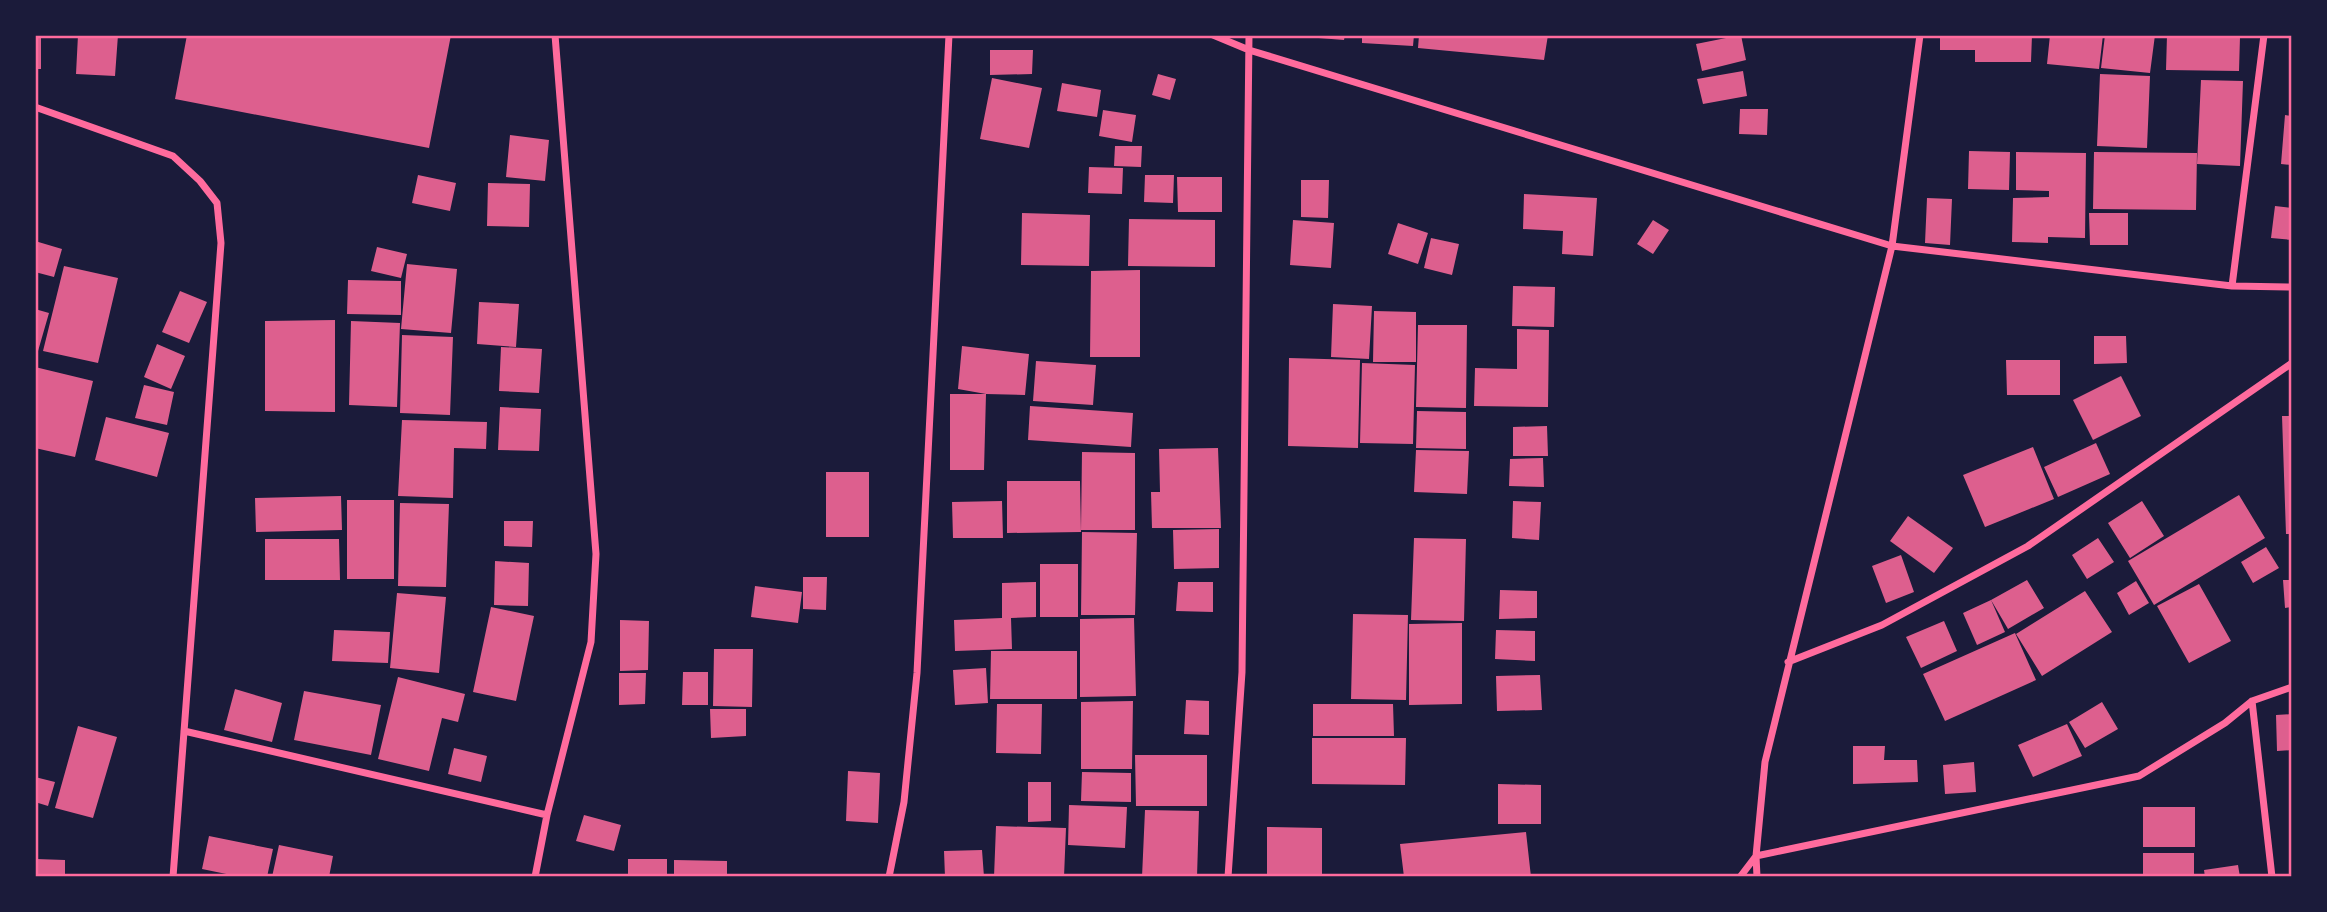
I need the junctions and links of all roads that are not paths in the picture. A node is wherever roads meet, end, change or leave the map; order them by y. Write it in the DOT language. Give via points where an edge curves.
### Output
graph roads {
  1 [pos="555,35"];
  2 [pos="949,35"];
  3 [pos="1213,35"];
  4 [pos="1249,35"];
  5 [pos="1920,35"];
  6 [pos="2264,35"];
  7 [pos="1249,50"];
  8 [pos="35,107"];
  9 [pos="1892,246"];
  10 [pos="2232,286"];
  11 [pos="2292,287"];
  12 [pos="2292,363"];
  13 [pos="1788,662"];
  14 [pos="2292,687"];
  15 [pos="2252,701"];
  16 [pos="184,731"];
  17 [pos="547,815"];
  18 [pos="1756,856"];
  19 [pos="173,877"];
  20 [pos="535,877"];
  21 [pos="888,877"];
  22 [pos="1228,877"];
  23 [pos="1740,877"];
  24 [pos="1757,877"];
  25 [pos="2272,877"];
  1 -- 17 [label="street" via="596,554 591,642"];
  2 -- 21 [label="street" via="917,673 904,803"];
  3 -- 7 [label="street"];
  4 -- 7 [label="street"];
  5 -- 9 [label="street"];
  6 -- 10 [label="street"];
  7 -- 9 [label="street"];
  7 -- 22 [label="street" via="1242,672"];
  8 -- 16 [label="street" via="173,156 217,203 221,243"];
  9 -- 10 [label="street"];
  9 -- 13 [label="street"];
  10 -- 11 [label="street"];
  12 -- 13 [label="street" via="2028,545 1882,625"];
  13 -- 18 [label="street" via="1765,762"];
  14 -- 15 [label="street"];
  15 -- 18 [label="street" via="2139,776"];
  15 -- 25 [label="street"];
  16 -- 17 [label="street"];
  16 -- 19 [label="street"];
  17 -- 20 [label="street"];
  18 -- 23 [label="street"];
  18 -- 24 [label="street"];
}
